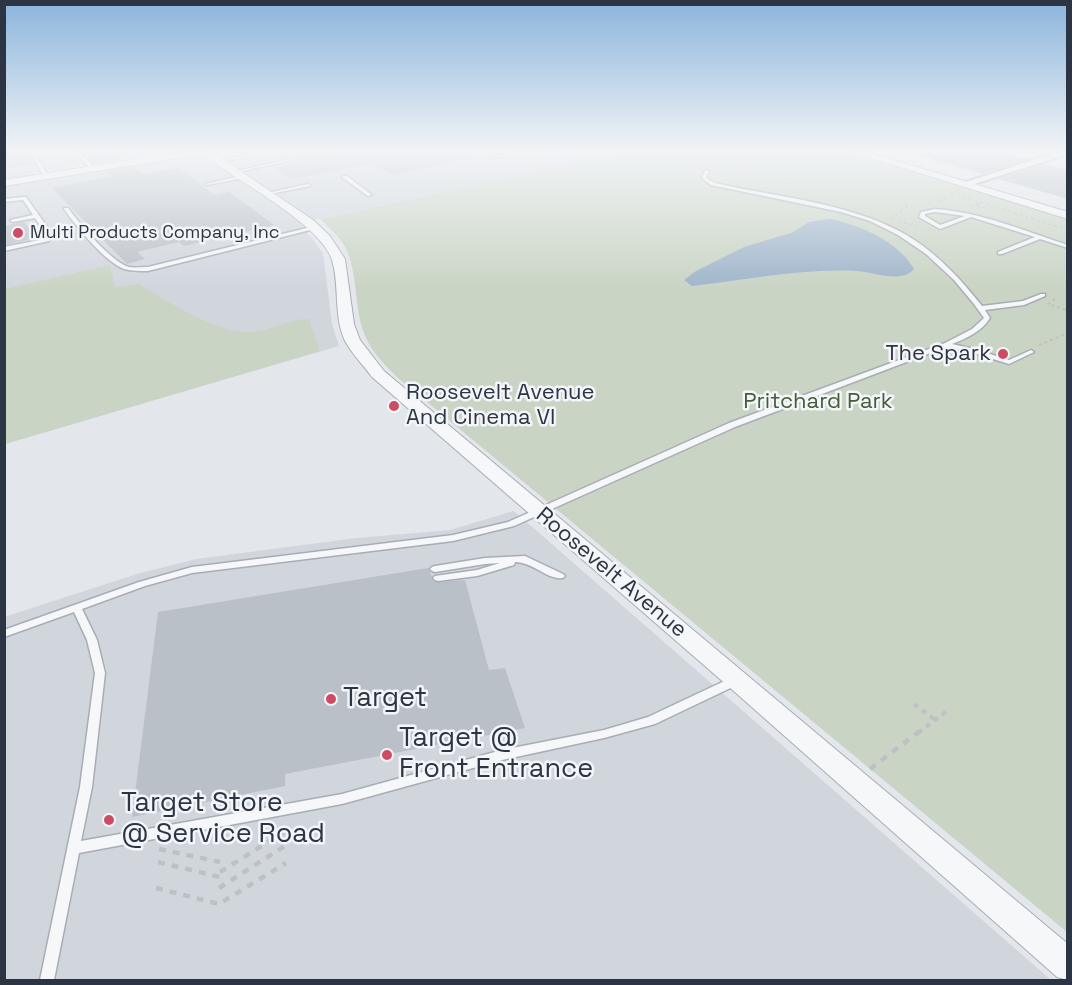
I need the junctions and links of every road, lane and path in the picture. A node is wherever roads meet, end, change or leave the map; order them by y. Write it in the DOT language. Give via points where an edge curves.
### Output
graph roads {
  1 [pos="271,198"];
  2 [pos="785,198"];
  3 [pos="943,198"];
  4 [pos="1007,198"];
  5 [pos="1020,198"];
  6 [pos="4,201"];
  7 [pos="981,202"];
  8 [pos="975,204"];
  9 [pos="937,206"];
  10 [pos="967,207"];
  11 [pos="66,209"];
  12 [pos="990,209"];
  13 [pos="1068,209"];
  14 [pos="903,210"];
  15 [pos="971,215"];
  16 [pos="37,216"];
  17 [pos="881,216"];
  18 [pos="1068,216"];
  19 [pos="891,219"];
  20 [pos="914,219"];
  21 [pos="13,220"];
  22 [pos="919,222"];
  23 [pos="315,228"];
  24 [pos="924,228"];
  25 [pos="1038,238"];
  26 [pos="1068,247"];
  27 [pos="4,249"];
  28 [pos="1000,253"];
  29 [pos="1043,295"];
  30 [pos="1055,299"];
  31 [pos="982,308"];
  32 [pos="1066,310"];
  33 [pos="1068,333"];
  34 [pos="945,345"];
  35 [pos="1040,345"];
  36 [pos="1031,352"];
  37 [pos="540,513"];
  38 [pos="436,574"];
  39 [pos="560,576"];
  40 [pos="77,609"];
  41 [pos="4,634"];
  42 [pos="737,680"];
  43 [pos="914,704"];
  44 [pos="948,710"];
  45 [pos="935,720"];
  46 [pos="854,781"];
  47 [pos="285,832"];
  48 [pos="285,846"];
  49 [pos="74,848"];
  50 [pos="159,849"];
  51 [pos="158,862"];
  52 [pos="220,862"];
  53 [pos="286,863"];
  54 [pos="156,888"];
  55 [pos="219,888"];
  56 [pos="1068,966"];
  57 [pos="47,981"];
  1 -- 23 [label="street, Roosevelt Avenue"];
  2 -- 31 [label="lane" via="841,209 898,231 946,269"];
  3 -- 9 [label="path" via="935,203"];
  4 -- 18 [label="street"];
  5 -- 13 [label="street"];
  6 -- 16 [label="lane" via="24,198"];
  7 -- 8 [label="path"];
  8 -- 10 [label="path"];
  8 -- 12 [label="path"];
  11 -- 23 [label="lane" via="112,258 135,269"];
  14 -- 14 [label="path" via="907,205 917,208 912,212"];
  14 -- 19 [label="path"];
  15 -- 15 [label="lane" via="936,210 926,211 922,217 940,227"];
  15 -- 25 [label="lane"];
  16 -- 21 [label="lane"];
  16 -- 27 [label="lane" via="50,235 46,240"];
  17 -- 19 [label="path"];
  19 -- 24 [label="path"];
  20 -- 22 [label="path"];
  23 -- 37 [label="street, Roosevelt Avenue" via="338,259 346,324 363,357 393,389"];
  25 -- 26 [label="lane"];
  25 -- 28 [label="lane"];
  29 -- 31 [label="lane" via="1024,303"];
  30 -- 32 [label="path" via="1048,304"];
  31 -- 34 [label="lane" via="987,318 984,324"];
  33 -- 35 [label="path"];
  34 -- 36 [label="lane" via="1009,362"];
  34 -- 37 [label="lane" via="732,425"];
  37 -- 40 [label="lane" via="453,538 192,570"];
  37 -- 42 [label="street, Roosevelt Avenue"];
  38 -- 39 [label="lane" via="477,573 525,560"];
  40 -- 41 [label="lane"];
  40 -- 49 [label="lane" via="92,640 100,673"];
  42 -- 46 [label="street, Roosevelt Avenue"];
  42 -- 49 [label="lane" via="651,721 604,734 502,755 342,799"];
  43 -- 45 [label="path"];
  44 -- 45 [label="path"];
  45 -- 46 [label="path"];
  46 -- 56 [label="street, Roosevelt Avenue"];
  47 -- 51 [label="path" via="220,874"];
  48 -- 55 [label="path"];
  49 -- 57 [label="lane"];
  50 -- 52 [label="path"];
  53 -- 54 [label="path" via="219,904"];
}
